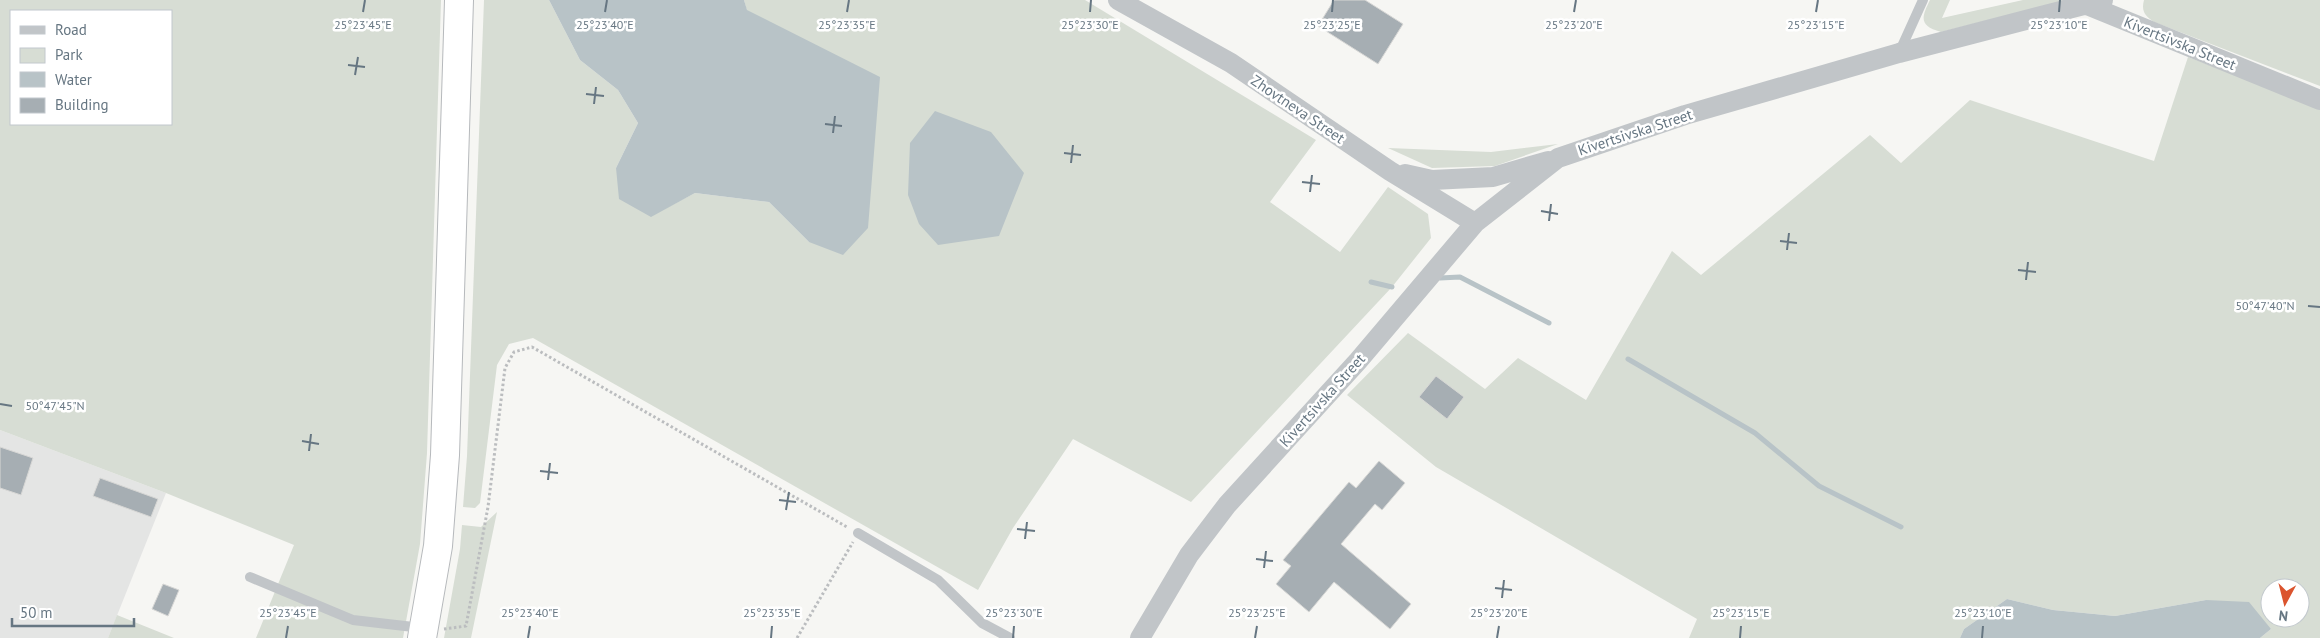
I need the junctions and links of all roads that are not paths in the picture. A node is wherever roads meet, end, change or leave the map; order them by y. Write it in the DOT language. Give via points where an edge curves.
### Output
graph roads {
  1 [pos="459,0"];
  2 [pos="1118,0"];
  3 [pos="1923,0"];
  4 [pos="2095,2"];
  5 [pos="1900,53"];
  6 [pos="2320,100"];
  7 [pos="1558,158"];
  8 [pos="1390,171"];
  9 [pos="1475,223"];
  10 [pos="858,533"];
  11 [pos="250,577"];
  12 [pos="422,633"];
  13 [pos="1010,638"];
  14 [pos="1140,638"];
  1 -- 12 [label="highway" via="445,454 438,546"];
  2 -- 8 [label="street, Zhovtneva Street" via="1231,63"];
  3 -- 5 [label="lane"];
  4 -- 5 [label="street, Kivertsivska Street"];
  4 -- 6 [label="street, Kivertsivska Street"];
  5 -- 7 [label="street, Kivertsivska Street" via="1686,114"];
  7 -- 8 [label="street" via="1493,177 1432,180"];
  7 -- 9 [label="street, Kivertsivska Street"];
  8 -- 9 [label="street, Zhovtneva Street"];
  9 -- 14 [label="street, Kivertsivska Street" via="1358,361 1227,505 1189,555"];
  10 -- 13 [label="lane" via="938,580 982,624"];
  11 -- 12 [label="lane" via="352,620"];
}
